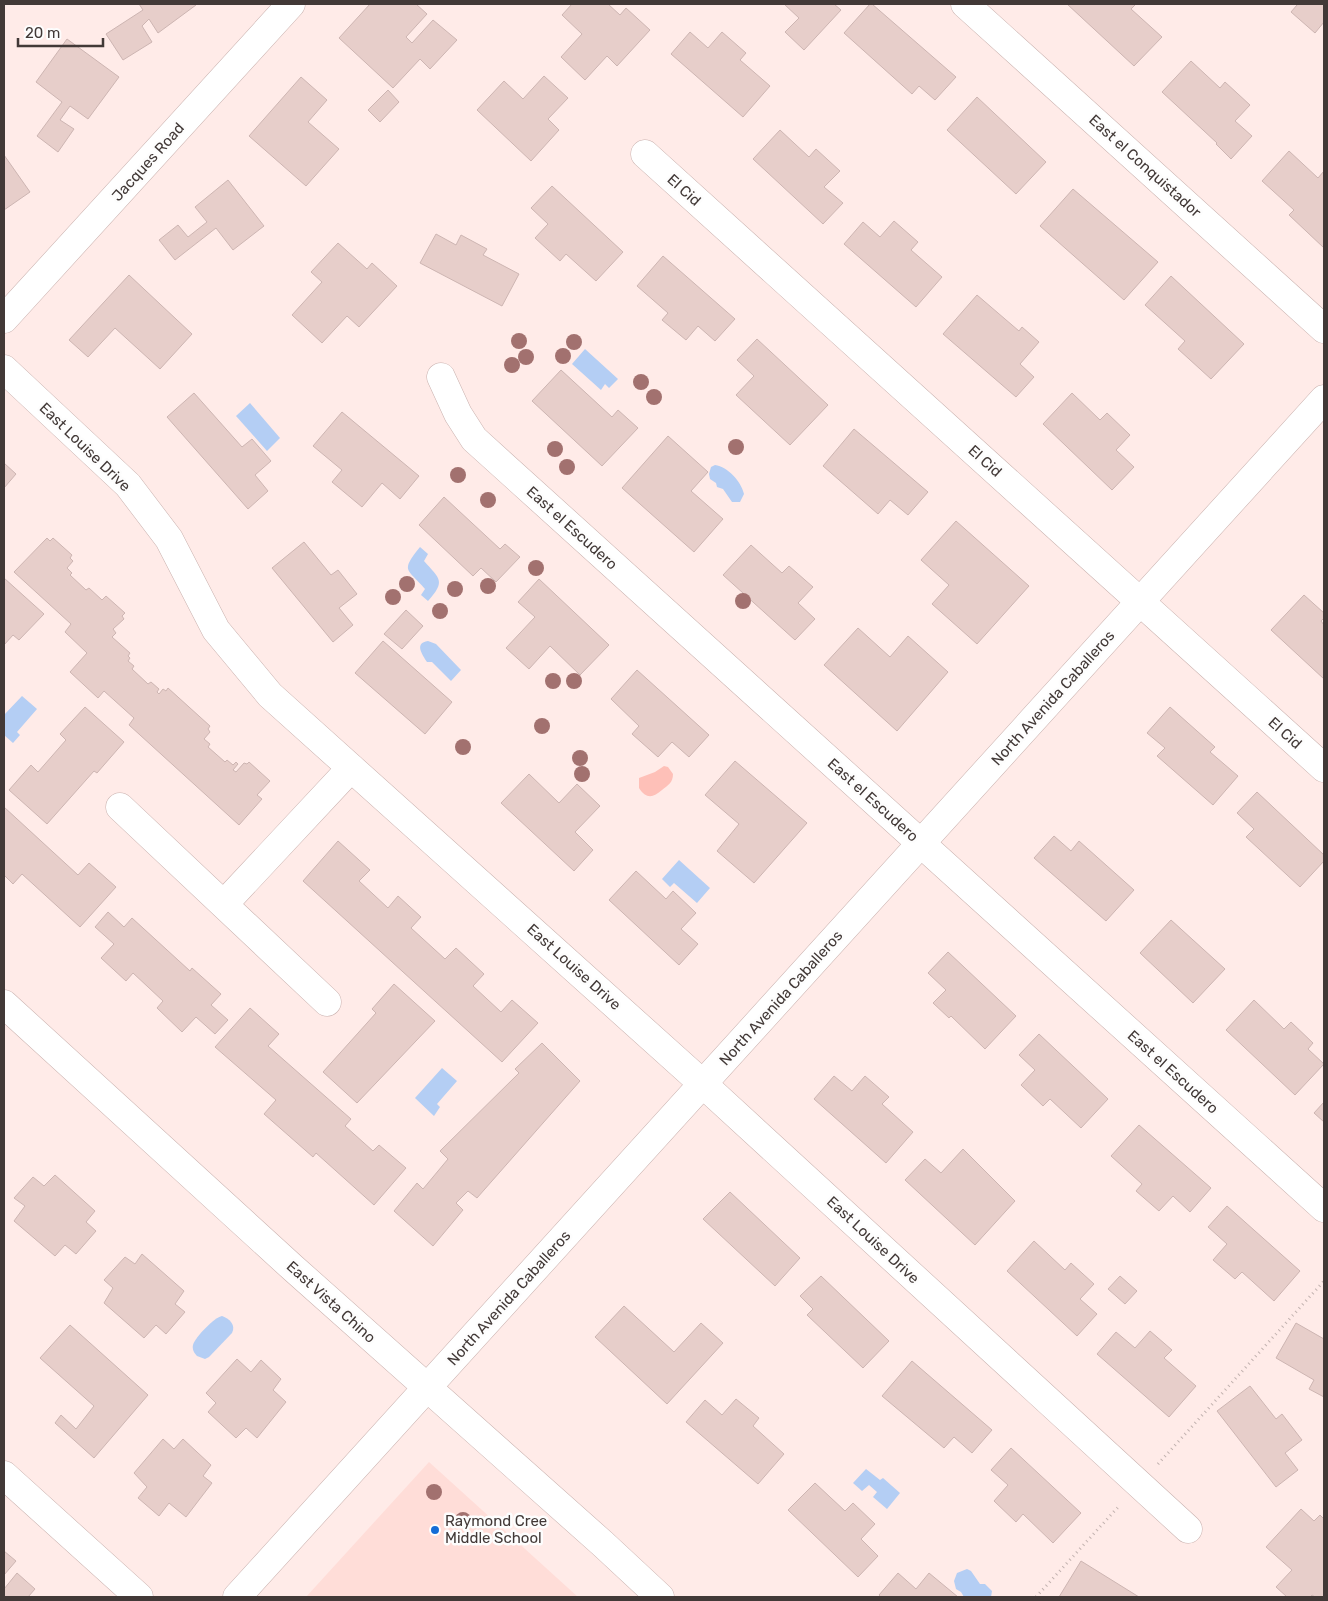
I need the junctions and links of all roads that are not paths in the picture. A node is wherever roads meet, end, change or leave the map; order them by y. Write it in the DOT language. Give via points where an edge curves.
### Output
graph roads {
  1 [pos="292,4"];
  2 [pos="965,4"];
  3 [pos="645,154"];
  4 [pos="4,319"];
  5 [pos="1324,328"];
  6 [pos="4,369"];
  7 [pos="441,377"];
  8 [pos="1324,399"];
  9 [pos="1140,602"];
  10 [pos="351,768"];
  11 [pos="1324,768"];
  12 [pos="120,807"];
  13 [pos="921,843"];
  14 [pos="224,904"];
  15 [pos="327,1002"];
  16 [pos="4,1004"];
  17 [pos="703,1084"];
  18 [pos="1324,1208"];
  19 [pos="428,1388"];
  20 [pos="4,1475"];
  21 [pos="1188,1529"];
  22 [pos="139,1597"];
  23 [pos="237,1597"];
  24 [pos="660,1597"];
  1 -- 4 [label="street, Jacques Road"];
  2 -- 5 [label="street, East el Conquistador"];
  3 -- 9 [label="street, El Cid"];
  6 -- 10 [label="street, East Louise Drive" via="128,485 169,539 216,630 270,695"];
  7 -- 13 [label="street, East el Escudero" via="474,439"];
  8 -- 9 [label="street, North Avenida Caballeros"];
  9 -- 11 [label="street, El Cid"];
  9 -- 13 [label="street, North Avenida Caballeros"];
  10 -- 14 [label="street"];
  10 -- 17 [label="street, East Louise Drive"];
  12 -- 14 [label="street"];
  13 -- 17 [label="street, North Avenida Caballeros"];
  13 -- 18 [label="street, East el Escudero"];
  14 -- 15 [label="street"];
  16 -- 19 [label="street, East Vista Chino"];
  17 -- 19 [label="street, North Avenida Caballeros"];
  17 -- 21 [label="street, East Louise Drive"];
  19 -- 23 [label="street, North Avenida Caballeros"];
  19 -- 24 [label="street, East Vista Chino"];
  20 -- 22 [label="street"];
}
